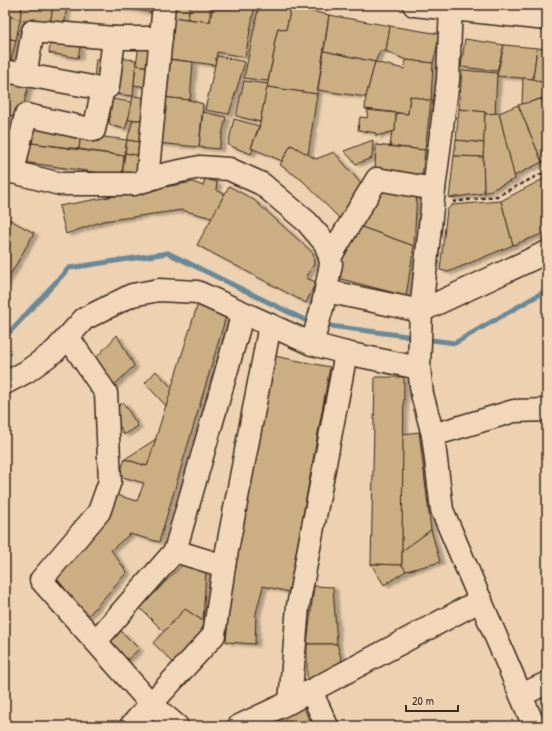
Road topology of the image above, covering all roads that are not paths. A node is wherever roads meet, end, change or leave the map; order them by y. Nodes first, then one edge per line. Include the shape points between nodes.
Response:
1 (164, 5) edge
2 (414, 5) edge
3 (450, 7) edge
4 (547, 19) edge
5 (114, 38) junction
6 (160, 38) junction
7 (15, 73) edge
8 (103, 89) junction
9 (9, 171) edge
10 (147, 180) junction
11 (433, 197) junction
12 (547, 252) edge
13 (330, 257) junction
14 (326, 291) junction
15 (420, 311) junction
16 (243, 313) junction
17 (270, 326) junction
18 (68, 337) junction
19 (312, 344) junction
20 (346, 353) junction
21 (419, 368) junction
22 (5, 383) edge
23 (547, 410) edge
24 (433, 435) junction
25 (175, 551) junction
26 (224, 566) junction
27 (481, 600) junction
28 (96, 641) junction
29 (547, 683) edge
30 (310, 691) junction
31 (521, 695) junction
32 (290, 702) junction
33 (151, 704) junction
34 (131, 726) edge
35 (177, 726) edge
36 (239, 726) edge
37 (327, 726) edge
38 (534, 726) edge

1 - 6 street
2 - 3 street
3 - 4 street
3 - 11 street via 448,80
5 - 6 street
5 - 7 street via 33,31
5 - 8 street via 108,87
6 - 10 street
7 - 8 street
8 - 9 street via 94,130 26,115
9 - 10 street via 60,184 134,184
10 - 13 street via 200,167 229,169 262,184 307,222 325,243
11 - 13 street via 377,179
11 - 15 street
12 - 15 street
13 - 14 street
14 - 15 street
14 - 19 street
15 - 21 street
16 - 17 street
16 - 18 street via 196,292 159,290 132,295 84,319
16 - 25 street
17 - 19 street
17 - 26 street
18 - 22 street via 56,351
18 - 28 street via 106,393 110,481 99,512 41,580
19 - 20 street
20 - 21 street
20 - 32 street via 298,606
21 - 24 street via 422,394
23 - 24 street via 514,411
24 - 27 street via 442,510
25 - 26 street
25 - 28 street
26 - 33 street via 214,635
27 - 30 street
27 - 31 street
28 - 33 street
29 - 31 street
30 - 32 street
30 - 37 street
31 - 38 street
32 - 36 street
33 - 34 street
33 - 35 street

